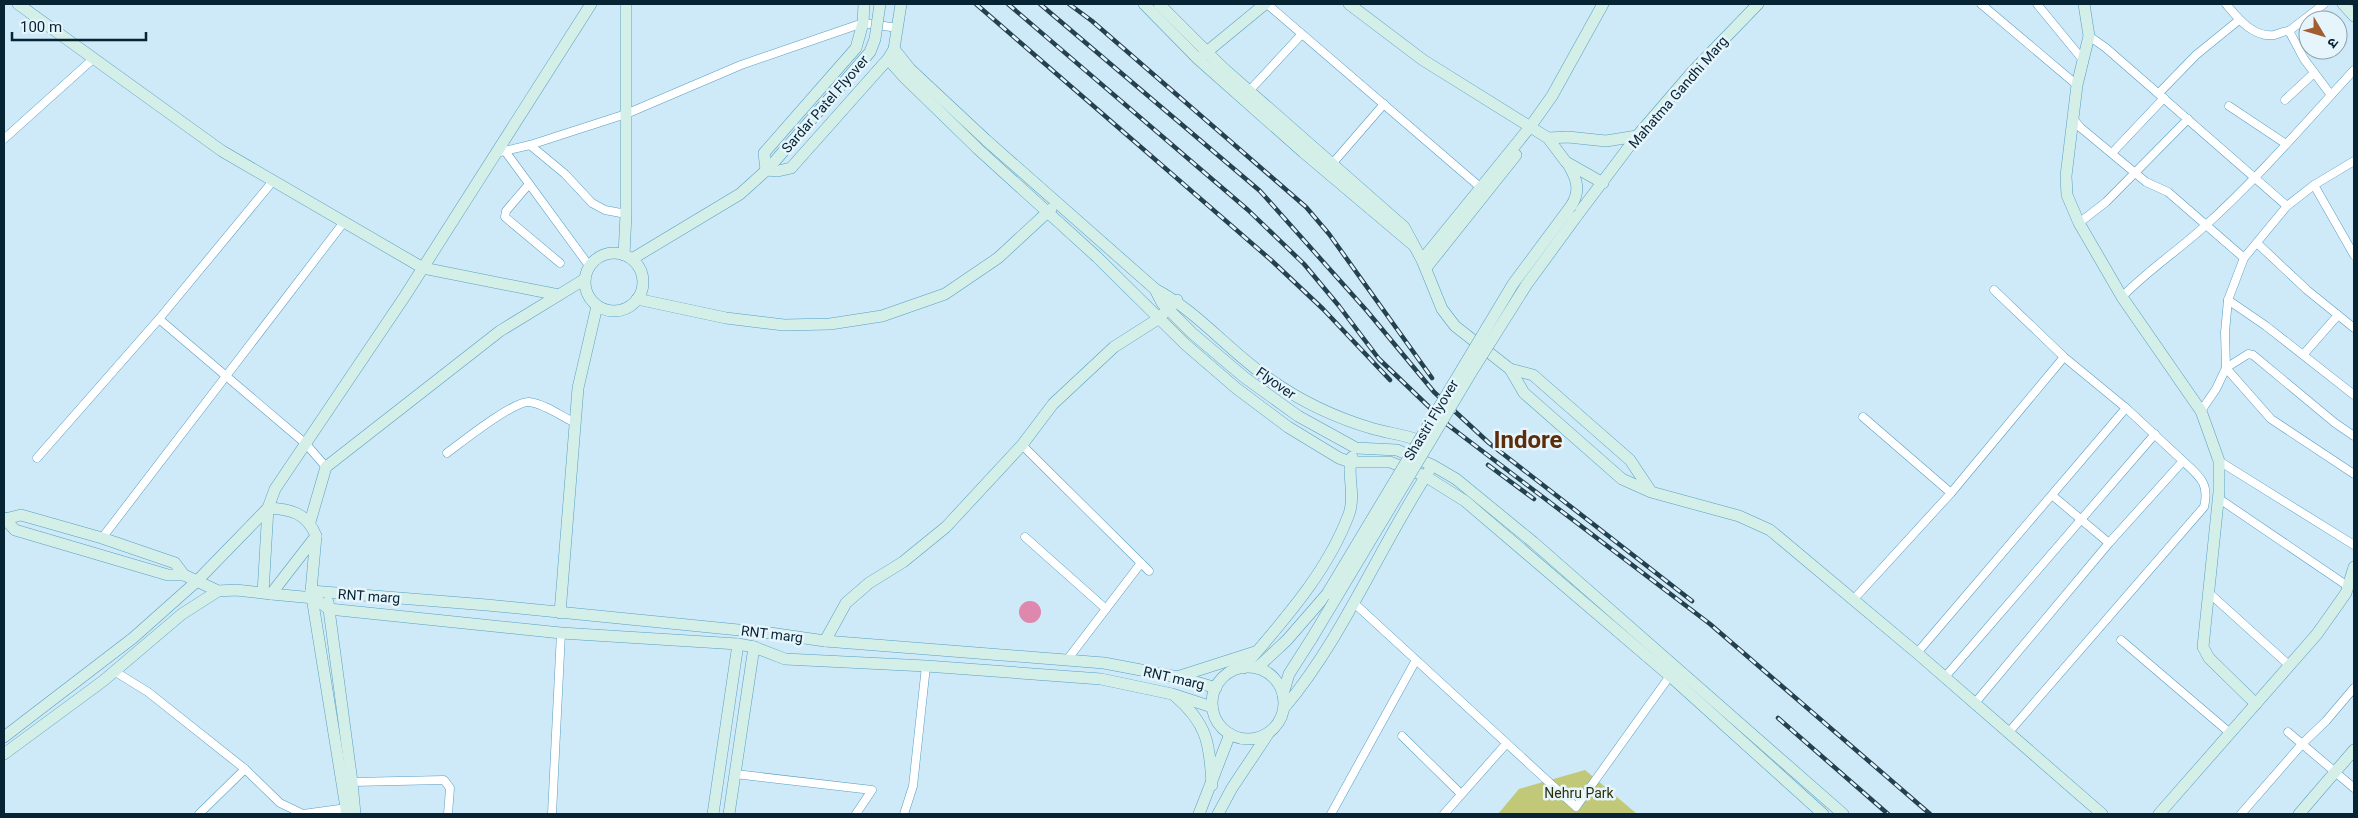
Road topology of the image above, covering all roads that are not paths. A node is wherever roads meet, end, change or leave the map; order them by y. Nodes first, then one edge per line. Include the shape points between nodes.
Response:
1 (18, 4) edge
2 (591, 4) edge
3 (626, 4) edge
4 (864, 4) edge
5 (880, 4) edge
6 (901, 4) edge
7 (1144, 4) edge
8 (1159, 4) edge
9 (1266, 4) edge
10 (1349, 4) edge
11 (1603, 4) edge
12 (1758, 4) edge
13 (1981, 4) edge
14 (2037, 4) edge
15 (2084, 4) edge
16 (2226, 4) edge
17 (2324, 4) edge
18 (2342, 4) edge
19 (2354, 16) edge
20 (2239, 20) junction
21 (863, 22) junction
22 (898, 28) junction
23 (2289, 31) junction
24 (1301, 35) junction
25 (2089, 36) junction
26 (891, 54) junction
27 (1203, 55) junction
28 (93, 59) junction
29 (2083, 60) junction
30 (2354, 70) edge
31 (2314, 73) junction
32 (2077, 85) junction
33 (1250, 90) junction
34 (2331, 95) junction
35 (2162, 96) junction
36 (2285, 100) dead end
37 (1384, 104) junction
38 (2229, 106) dead end
39 (626, 114) junction
40 (2073, 119) junction
41 (2188, 119) junction
42 (1534, 129) junction
43 (1637, 136) junction
44 (1548, 138) junction
45 (4, 139) edge
46 (2286, 144) junction
47 (530, 145) junction
48 (500, 152) junction
49 (2112, 153) junction
50 (2354, 160) edge
51 (1566, 162) junction
52 (1332, 164) junction
53 (766, 170) junction
54 (2134, 172) junction
55 (2255, 176) junction
56 (274, 181) junction
57 (1603, 183) junction
58 (529, 184) junction
59 (2314, 185) junction
60 (1480, 187) junction
61 (1056, 204) junction
62 (2287, 206) junction
63 (1046, 213) junction
64 (626, 214) junction
65 (344, 222) junction
66 (2079, 223) junction
67 (2206, 226) junction
68 (2257, 243) junction
69 (1413, 245) junction
70 (2354, 255) edge
71 (628, 257) junction
72 (2244, 258) junction
73 (560, 263) dead end
74 (1424, 264) junction
75 (590, 267) junction
76 (422, 268) junction
77 (585, 279) junction
78 (1155, 289) junction
79 (1994, 290) dead end
80 (559, 295) junction
81 (2122, 297) junction
82 (637, 299) junction
83 (2228, 300) junction
84 (1180, 303) junction
85 (597, 306) junction
86 (1168, 310) junction
87 (2338, 315) junction
88 (1158, 318) junction
89 (159, 319) junction
90 (2354, 328) edge
91 (2303, 355) junction
92 (2064, 356) junction
93 (2226, 368) junction
94 (1510, 369) junction
95 (226, 376) junction
96 (2354, 394) edge
97 (2126, 408) junction
98 (2201, 410) junction
99 (1863, 417) dead end
100 (575, 424) junction
101 (2155, 434) junction
102 (2354, 436) edge
103 (1418, 440) junction
104 (306, 444) junction
105 (1022, 445) junction
106 (1356, 448) junction
107 (447, 453) dead end
108 (37, 458) dead end
109 (2183, 460) junction
110 (2219, 461) junction
111 (1350, 462) junction
112 (1432, 465) junction
113 (326, 468) junction
114 (2354, 474) edge
115 (1425, 476) junction
116 (1652, 492) junction
117 (1951, 492) junction
118 (2053, 496) junction
119 (2218, 498) junction
120 (1485, 503) junction
121 (268, 508) junction
122 (1482, 514) junction
123 (4, 519) edge
124 (2080, 519) junction
125 (310, 522) junction
126 (316, 536) junction
127 (1025, 536) dead end
128 (102, 538) junction
129 (2109, 543) junction
130 (2354, 545) edge
131 (1141, 563) junction
132 (2354, 567) edge
133 (1149, 571) dead end
134 (184, 575) junction
135 (196, 582) junction
136 (2349, 587) junction
137 (218, 591) junction
138 (2207, 591) junction
139 (267, 593) junction
140 (327, 593) junction
141 (312, 595) junction
142 (1854, 599) junction
143 (1354, 604) junction
144 (329, 609) junction
145 (1106, 609) junction
146 (560, 613) junction
147 (561, 633) junction
148 (2121, 640) dead end
149 (825, 641) junction
150 (737, 649) junction
151 (753, 651) junction
152 (1257, 651) junction
153 (1917, 653) junction
154 (1067, 660) junction
155 (1416, 660) junction
156 (926, 666) junction
157 (2290, 666) junction
158 (1243, 668) junction
159 (1257, 668) junction
160 (114, 672) junction
161 (1674, 672) junction
162 (1176, 677) junction
163 (1946, 677) junction
164 (1216, 688) junction
165 (2354, 688) edge
166 (1172, 694) junction
167 (1283, 694) junction
168 (1975, 703) junction
169 (2256, 704) junction
170 (1212, 707) junction
171 (1284, 708) junction
172 (2009, 732) junction
173 (2288, 732) dead end
174 (2230, 733) junction
175 (1230, 734) junction
176 (1268, 734) junction
177 (1402, 736) dead end
178 (4, 737) edge
179 (1506, 744) junction
180 (2302, 744) junction
181 (2354, 750) edge
182 (4, 754) edge
183 (245, 769) junction
184 (2336, 773) junction
185 (735, 774) junction
186 (352, 782) junction
187 (1212, 785) junction
188 (2354, 788) edge
189 (1461, 794) junction
190 (350, 812) edge
191 (199, 814) edge
192 (448, 814) edge
193 (552, 814) edge
194 (713, 814) edge
195 (730, 814) edge
196 (856, 814) edge
197 (904, 814) edge
198 (1199, 814) edge
199 (1218, 814) edge
200 (1331, 814) edge
201 (1444, 814) edge
202 (1823, 814) edge
203 (1843, 814) edge
204 (2102, 814) edge
205 (2159, 814) edge
206 (2241, 814) edge
207 (2299, 814) edge

1 - 28 street
2 - 48 street
3 - 39 street
4 - 21 street
5 - 53 street, Sardar Patel Flyover, bridge via 870,52
6 - 22 street
7 - 27 street
8 - 27 street
9 - 24 street
9 - 27 street
10 - 42 street via 1423,60
11 - 42 street
12 - 43 street, Mahatma Gandhi Marg via 1693,71
13 - 32 street
14 - 29 street
15 - 25 street
16 - 20 street
17 - 23 street
18 - 19 street
20 - 23 street via 2254,30 2269,34
20 - 35 street via 2196,55
21 - 22 street
21 - 39 street via 741,65
21 - 53 street via 856,48 764,153
22 - 26 street
23 - 31 street
24 - 33 street
24 - 37 street
25 - 29 street
25 - 35 street
26 - 53 street via 791,168
26 - 61 street
26 - 63 street via 904,77
27 - 33 street
27 - 69 street via 1310,158
28 - 45 street
28 - 56 street via 222,151
29 - 32 street
30 - 34 street
31 - 34 street
31 - 36 street
32 - 40 street
33 - 52 street
34 - 46 street
35 - 41 street
35 - 49 street
37 - 52 street
37 - 60 street
38 - 46 street
39 - 47 street
39 - 64 street
40 - 49 street
40 - 66 street via 2067,195
41 - 54 street
41 - 55 street
42 - 44 street
42 - 60 street
42 - 74 street
43 - 44 street via 1606,141
43 - 57 street, Mahatma Gandhi Marg
44 - 51 street
46 - 55 street
47 - 48 street
47 - 64 street via 592,202 605,210
48 - 58 street
48 - 76 street
49 - 54 street
50 - 59 street
51 - 57 street
51 - 103 street, Shastri Flyover, bridge via 1578,190 1571,206 1513,284
52 - 69 street via 1404,227
53 - 71 street, Sardar Patel Flyover via 740,194
54 - 66 street via 2106,202
54 - 67 street via 2146,182 2168,192
55 - 62 street
55 - 67 street
56 - 65 street
56 - 89 street
57 - 167 street, Shastri Flyover, bridge via 1527,284 1484,351 1289,674
58 - 73 street via 505,216
58 - 75 street
59 - 62 street
59 - 70 street
60 - 74 street
61 - 63 street
61 - 78 street
62 - 68 street
63 - 82 street via 998,258 945,294 882,316 830,324 784,325 726,318
63 - 88 street via 1097,256
64 - 71 street
65 - 76 street
65 - 95 street
66 - 81 street
67 - 72 street
67 - 81 street via 2143,275
68 - 72 street
68 - 87 street
69 - 74 street
71 - 75 street via 605,255
71 - 82 street via 637,265 643,278
72 - 83 street
74 - 94 street via 1449,319
75 - 77 street
76 - 80 street
76 - 104 street
77 - 80 street
77 - 85 street via 588,294
78 - 84 street, Flyover
78 - 86 street
79 - 92 street
80 - 113 street via 500,331
81 - 98 street
82 - 85 street via 631,306 614,311
83 - 91 street
83 - 93 street
84 - 86 street
84 - 103 street, Flyover via 1268,378 1303,401 1339,417
85 - 100 street via 578,388
86 - 88 street
86 - 106 street via 1244,377 1298,416
87 - 90 street
87 - 91 street
88 - 105 street via 1114,347 1053,404
88 - 111 street via 1236,388 1288,427
89 - 95 street
89 - 108 street
91 - 96 street
92 - 97 street
92 - 117 street
93 - 98 street
93 - 102 street via 2248,354 2253,355
93 - 114 street via 2270,419
94 - 116 street via 1524,393 1622,479
94 - 116 street via 1533,375 1630,460
95 - 104 street
95 - 128 street
97 - 101 street
97 - 118 street
98 - 110 street
99 - 117 street
100 - 107 street via 541,406 528,402 514,405
100 - 146 street
101 - 109 street
101 - 124 street
103 - 159 street, Shastri Flyover, bridge via 1328,594
104 - 113 street
104 - 121 street via 275,489
105 - 131 street
105 - 149 street via 946,527 846,603
106 - 111 street
106 - 112 street via 1397,450
109 - 129 street
109 - 172 street via 2201,478 2208,493 2204,507
110 - 119 street
110 - 130 street
111 - 115 street via 1390,462
111 - 152 street via 1352,500 1331,551 1314,580
112 - 115 street
112 - 120 street via 1456,479
113 - 125 street
115 - 122 street
115 - 143 street
116 - 142 street via 1739,516 1770,530
117 - 142 street
118 - 124 street
118 - 153 street
119 - 136 street
119 - 138 street
120 - 122 street
120 - 161 street via 1533,542
121 - 125 street via 296,513
121 - 135 street
121 - 139 street
122 - 161 street
123 - 128 street via 21,515
123 - 134 street via 15,530 168,575
124 - 129 street
124 - 163 street
125 - 126 street
126 - 139 street
126 - 141 street
127 - 145 street
128 - 134 street via 175,563
129 - 168 street
131 - 133 street
131 - 145 street
132 - 136 street
134 - 135 street
135 - 137 street
135 - 178 street via 134,638
136 - 157 street
137 - 139 street, RNT marg
137 - 160 street via 182,614
138 - 157 street
138 - 169 street via 2203,647
139 - 141 street, RNT marg
140 - 141 street, RNT marg
140 - 144 street
140 - 146 street, RNT marg
141 - 144 street
141 - 190 street
142 - 153 street
143 - 155 street
143 - 171 street
144 - 147 street, RNT marg
144 - 186 street
145 - 154 street
146 - 149 street, RNT marg
147 - 150 street, RNT marg
147 - 193 street
148 - 174 street
149 - 154 street, RNT marg
150 - 151 street, RNT marg
150 - 194 street
151 - 156 street, RNT marg via 785,659
151 - 185 street
152 - 158 street
152 - 162 street
153 - 163 street
154 - 162 street, RNT marg via 1104,663
155 - 179 street
155 - 200 street
156 - 166 street, RNT marg via 1101,680
156 - 197 street via 913,786
157 - 169 street
158 - 159 street
158 - 164 street via 1230,672
159 - 167 street via 1273,678
160 - 182 street
160 - 183 street via 148,692
161 - 179 street via 1576,808
161 - 202 street
161 - 203 street
162 - 164 street, RNT marg
163 - 168 street
164 - 170 street
165 - 180 street
166 - 170 street, RNT marg
166 - 187 street via 1192,713 1204,731 1211,756
167 - 171 street
168 - 172 street
169 - 174 street
170 - 175 street via 1215,720
171 - 176 street via 1279,722
172 - 204 street
173 - 180 street
174 - 205 street
175 - 176 street via 1253,739
175 - 187 street
176 - 199 street
177 - 189 street
179 - 189 street
180 - 184 street
180 - 206 street
181 - 184 street
183 - 190 street via 280,803 303,814
183 - 191 street
184 - 188 street
184 - 207 street
185 - 195 street
185 - 196 street via 872,790
186 - 190 street
186 - 192 street via 444,780 450,788
187 - 198 street
189 - 201 street

